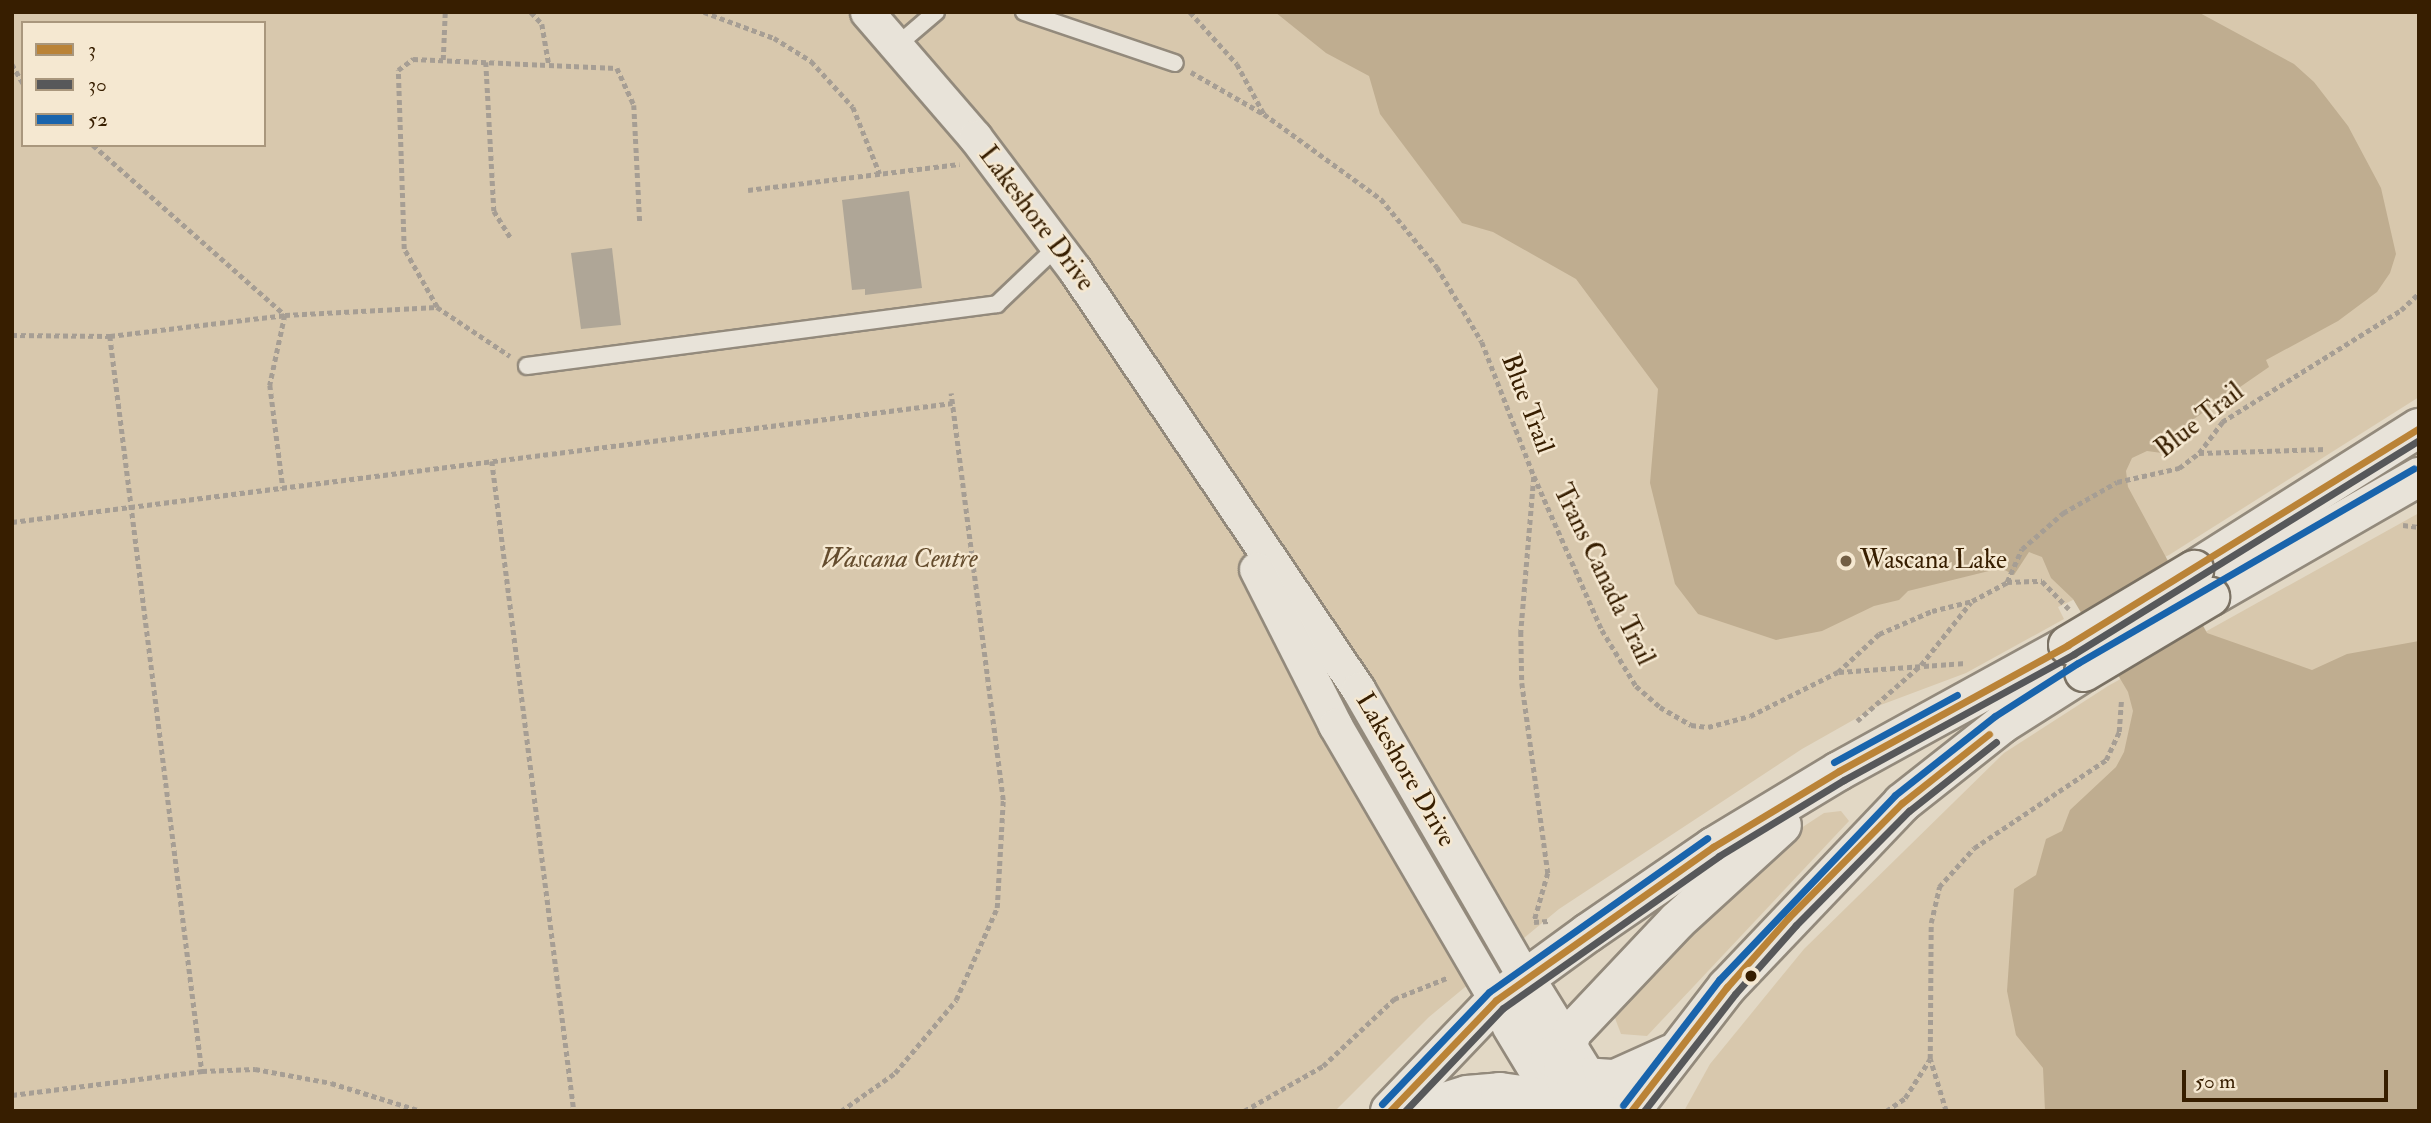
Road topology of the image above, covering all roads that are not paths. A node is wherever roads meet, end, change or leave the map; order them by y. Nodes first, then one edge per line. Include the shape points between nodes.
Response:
1 (867, 12) edge
2 (936, 12) edge
3 (1024, 12) edge
4 (895, 47) junction
5 (1175, 64) road end
6 (1058, 246) junction
7 (527, 366) road end
8 (2419, 428) edge
9 (2419, 477) edge
10 (2202, 583) junction
11 (2074, 642) junction
12 (1839, 771) junction
13 (1510, 989) junction
14 (1673, 1053) junction
15 (1571, 1091) edge
16 (1390, 1111) edge
17 (1416, 1111) edge
18 (1632, 1111) edge

1 - 4 street, Lakeshore Drive
2 - 4 lane
3 - 5 lane
4 - 6 street, Lakeshore Drive via 993,160
6 - 7 lane via 998,304
6 - 13 street, Lakeshore Drive via 1190,439 1335,725
8 - 10 main road via 2353,466
9 - 10 main road
10 - 11 main road, bridge
11 - 12 main road
11 - 14 main road via 2002,724 1902,803 1788,918
12 - 13 main road via 1713,847
12 - 15 main road via 1676,921 1573,1032
13 - 15 main road
13 - 16 main road
14 - 15 main road via 1615,1079
14 - 18 main road
15 - 17 main road via 1467,1095

